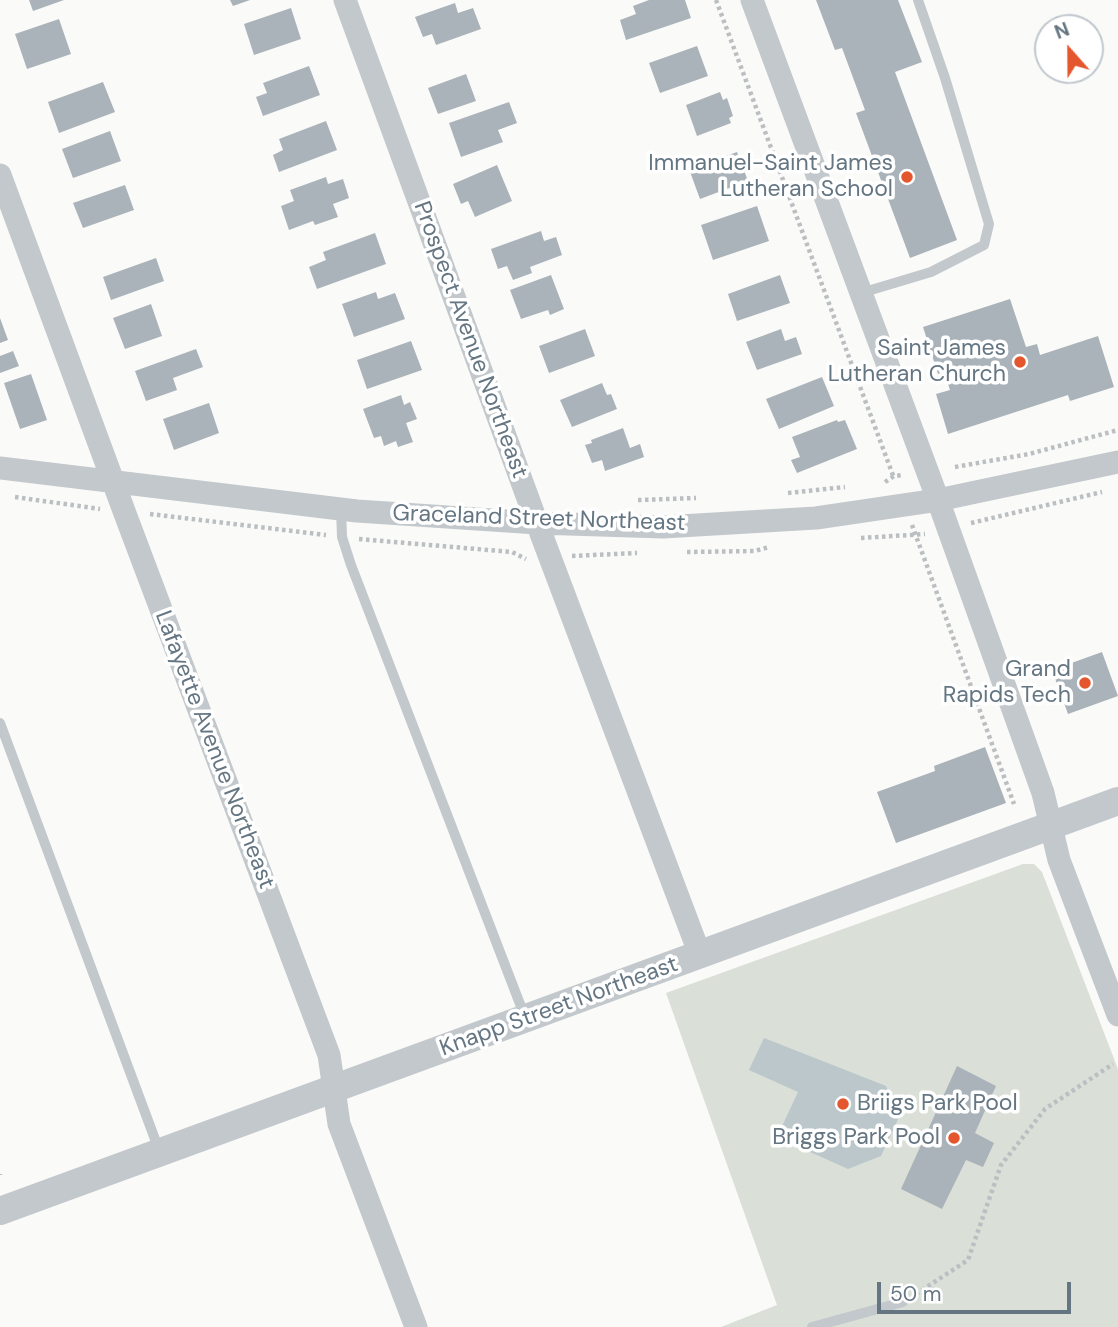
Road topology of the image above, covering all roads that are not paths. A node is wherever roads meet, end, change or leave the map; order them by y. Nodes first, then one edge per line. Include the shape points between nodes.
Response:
1 (345, 0) edge
2 (752, 0) edge
3 (918, 0) edge
4 (0, 175) edge
5 (860, 293) junction
6 (1118, 462) edge
7 (0, 468) edge
8 (112, 481) junction
9 (938, 500) junction
10 (341, 509) junction
11 (537, 523) junction
12 (0, 723) edge
13 (1118, 801) edge
14 (1051, 826) junction
15 (700, 955) junction
16 (1118, 1015) edge
17 (526, 1020) junction
18 (334, 1090) junction
19 (160, 1153) junction
20 (0, 1211) edge
21 (903, 1302) road end
22 (416, 1327) edge
23 (812, 1327) edge

1 - 11 street, Prospect Avenue Northeast
2 - 5 street
3 - 5 lane via 989,224 984,245 931,272
4 - 8 street, Lafayette Avenue Northeast
5 - 9 street
6 - 9 street, Graceland Street Northeast
7 - 8 street, Graceland Street Northeast
8 - 10 street, Graceland Street Northeast
8 - 18 street, Lafayette Avenue Northeast via 329,1055
9 - 11 street, Graceland Street Northeast via 816,518 663,527
9 - 14 street
10 - 11 street, Graceland Street Northeast
10 - 17 lane via 342,537 351,565
11 - 15 street, Prospect Avenue Northeast
12 - 19 lane
13 - 14 street, Knapp Street Northeast
14 - 15 street, Knapp Street Northeast
14 - 16 street via 1059,860
15 - 17 street, Knapp Street Northeast
17 - 18 street, Knapp Street Northeast
18 - 19 street, Knapp Street Northeast
18 - 22 street, Lafayette Avenue Northeast via 339,1124
19 - 20 street, Knapp Street Northeast
21 - 23 lane

